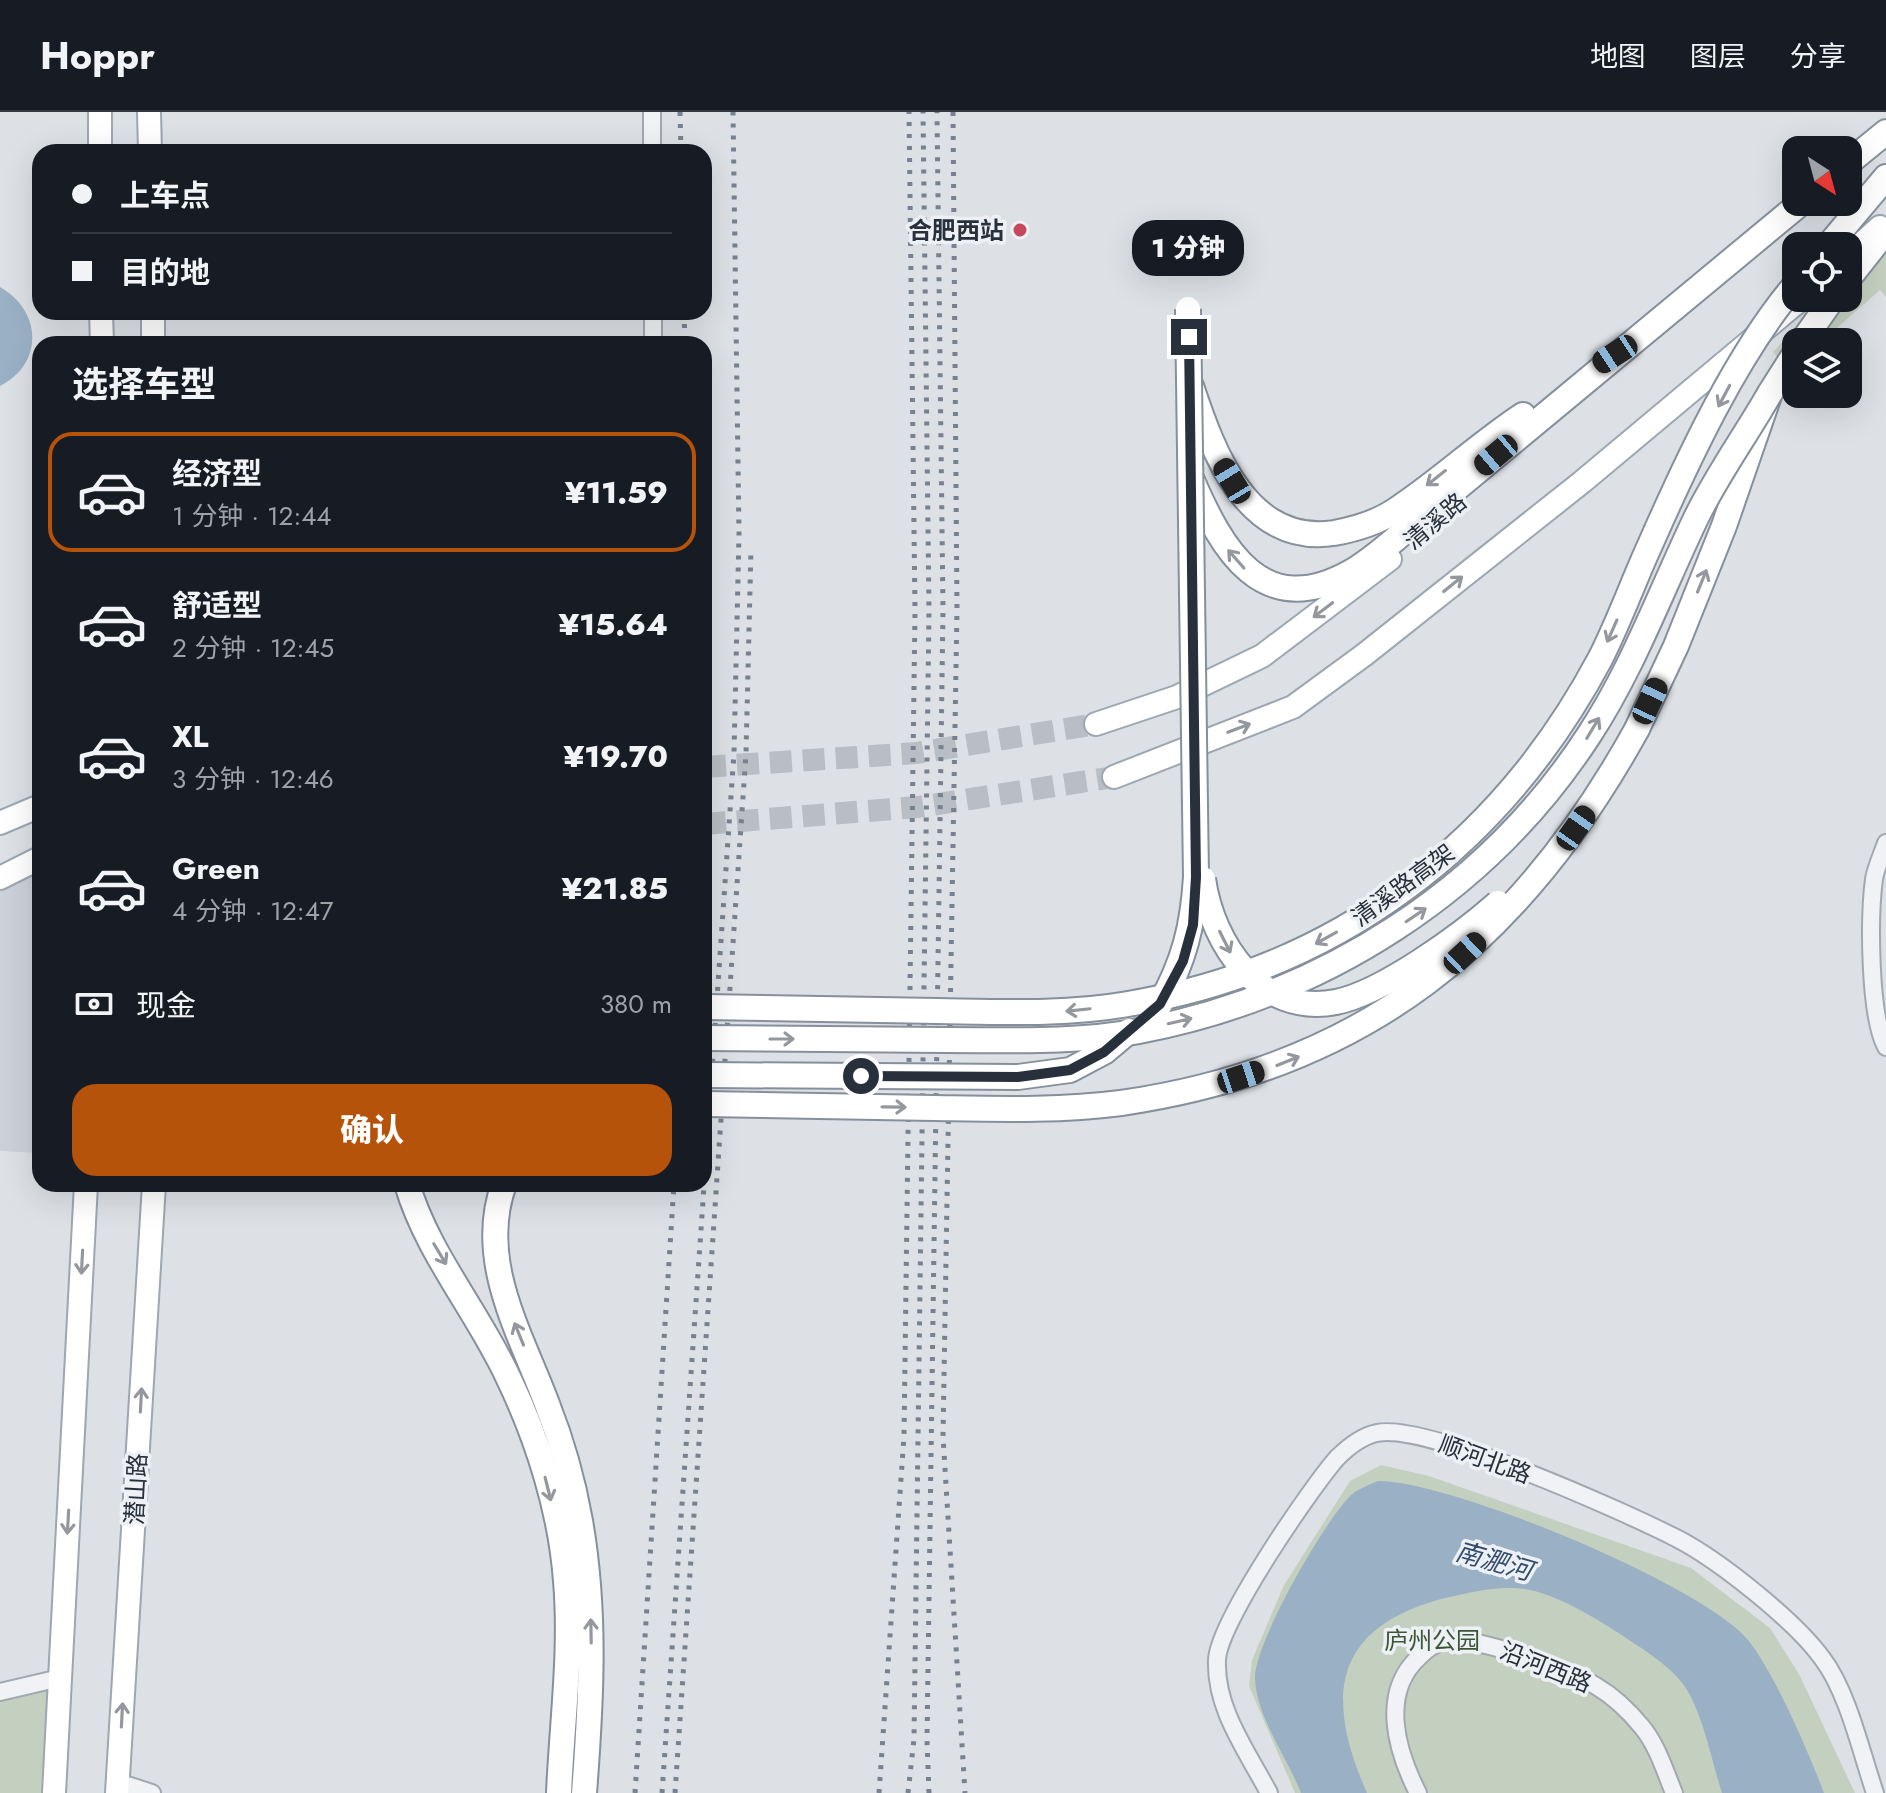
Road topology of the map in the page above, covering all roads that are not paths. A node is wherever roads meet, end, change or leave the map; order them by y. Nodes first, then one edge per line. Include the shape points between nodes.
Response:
1 (100, 112) edge
2 (149, 112) edge
3 (652, 112) edge
4 (1886, 132) edge
5 (1886, 140) edge
6 (100, 144) edge
7 (150, 144) edge
8 (652, 144) edge
9 (1862, 152) edge
10 (1862, 161) edge
11 (1886, 177) edge
12 (1785, 216) edge
13 (1796, 216) edge
14 (1886, 223) edge
15 (1886, 231) edge
16 (1840, 232) edge
17 (1862, 244) edge
18 (1862, 261) edge
19 (1782, 305) edge
20 (1785, 312) edge
21 (1615, 354) junction
22 (1782, 374) edge
23 (1189, 381) junction
24 (1770, 393) junction
25 (1191, 478) junction
26 (1096, 724) tunnel mouth
27 (1114, 777) tunnel mouth
28 (32, 809) edge
29 (0, 823) edge
30 (1886, 843) edge
31 (1562, 847) junction
32 (32, 862) edge
33 (0, 878) edge
34 (712, 1007) edge
35 (712, 1038) edge
36 (1886, 1047) edge
37 (712, 1075) edge
38 (712, 1104) edge
39 (86, 1192) edge
40 (154, 1192) edge
41 (410, 1192) edge
42 (502, 1192) edge
43 (60, 1678) junction
44 (592, 1691) junction
45 (0, 1692) edge
46 (564, 1695) junction
47 (118, 1787) edge
48 (54, 1793) edge
49 (152, 1793) edge
50 (547, 1793) edge
51 (559, 1793) edge
52 (584, 1793) edge
53 (596, 1793) edge
54 (1269, 1793) edge
55 (1418, 1793) edge
56 (1674, 1793) edge
57 (1875, 1793) edge

1 - 6 main road
2 - 7 main road
3 - 8 street
4 - 9 highway
5 - 10 main road
11 - 16 highway
12 - 21 highway
13 -> 26 main road, 清溪路 via 1394,555 1262,656 1177,697
14 - 17 main road
15 - 18 highway
19 -> 34 highway, 清溪路高架, bridge via 1736,373 1670,499 1602,655 1566,718 1523,779 1481,825 1359,920 1260,968 1127,1005 1043,1013
27 -> 20 main road via 1293,707 1582,482
21 -> 23 highway via 1483,441 1396,510 1373,523 1325,534 1279,526 1245,498 1220,461
21 -> 25 highway via 1410,527 1328,584 1306,588 1257,579 1236,561 1212,526
22 - 24 highway, 清溪路高架
23 - 25 highway, bridge via 1188,309
23 -> 31 highway, bridge via 1195,825 1204,889 1236,962 1276,995 1304,1003 1335,1002 1366,992 1481,917
31 -> 24 highway, bridge via 1604,789 1669,660 1724,526
35 -> 24 highway, 清溪路高架, bridge via 1044,1040 1137,1031 1270,995 1374,943 1428,907 1543,799 1628,667 1698,515
25 - 37 highway, bridge via 1194,909 1183,961 1160,1004 1104,1052 1070,1070 1018,1077
28 - 29 main road
30 - 36 street via 1875,877 1872,946 1878,1033
38 -> 31 highway, bridge via 1015,1109 1118,1103 1241,1077 1336,1040 1386,1013 1446,970 1502,918
32 - 33 main road
39 -> 43 main road
47 -> 40 main road, 潜山路
41 -> 46 highway via 426,1232 510,1381 545,1477 566,1578
44 -> 42 highway via 587,1569 571,1481 496,1257 494,1228
43 - 45 street
43 - 48 main road
44 - 52 highway
44 - 53 highway
46 - 50 highway
46 - 51 highway
47 - 49 street
54 - 57 street, 顺河北路 via 1222,1705 1217,1655 1230,1621 1301,1505 1338,1457 1379,1432 1437,1440 1486,1456 1680,1540 1749,1589 1806,1638 1834,1676
55 - 56 street, 沿河西路 via 1397,1729 1393,1706 1398,1685 1426,1651 1441,1641 1458,1640 1491,1646 1603,1691 1644,1728

